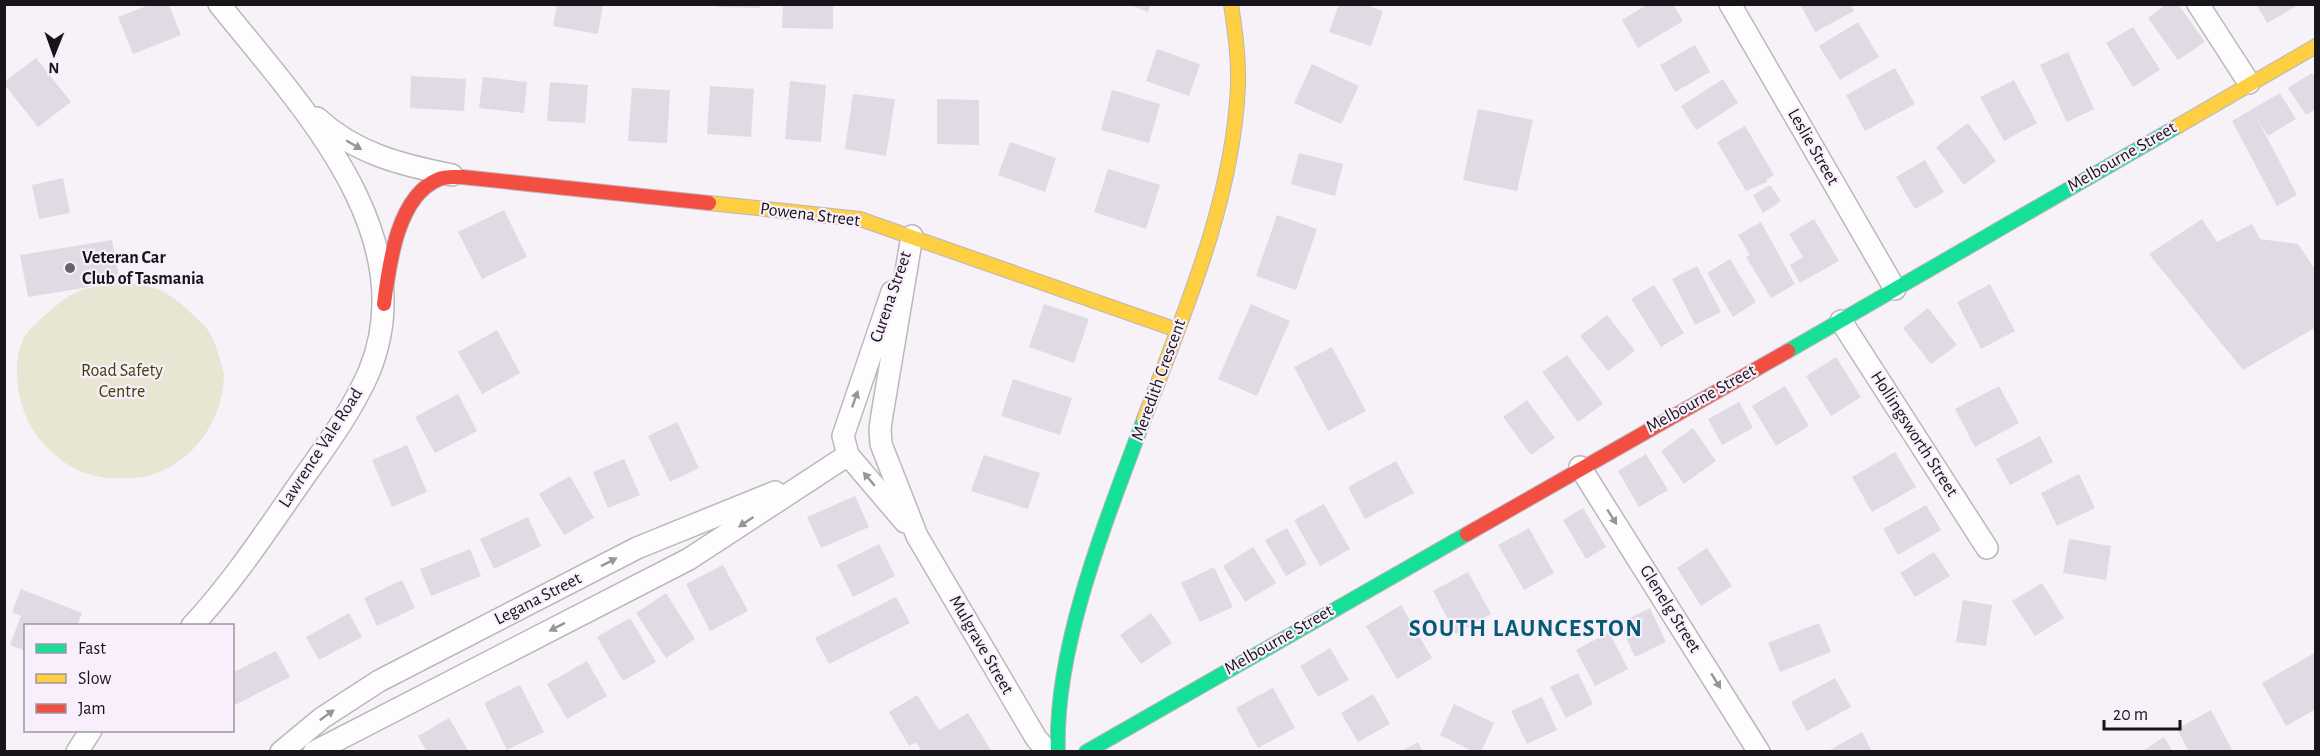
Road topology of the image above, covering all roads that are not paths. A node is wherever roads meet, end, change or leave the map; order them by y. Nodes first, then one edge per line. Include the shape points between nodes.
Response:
1 (219, 4) edge
2 (1231, 4) edge
3 (1730, 4) edge
4 (2198, 4) edge
5 (2316, 46) edge
6 (2249, 83) junction
7 (292, 96) junction
8 (462, 177) junction
9 (912, 236) junction
10 (1895, 289) junction
11 (384, 304) junction
12 (1840, 321) junction
13 (1177, 330) junction
14 (881, 444) joint
15 (849, 455) junction
16 (1580, 467) junction
17 (812, 478) junction
18 (917, 536) junction
19 (1987, 548) dead end
20 (194, 624) edge
21 (90, 732) edge
22 (77, 752) edge
23 (281, 752) edge
24 (314, 752) edge
25 (1048, 752) edge
26 (1058, 752) edge
27 (1086, 752) edge
28 (1760, 752) edge

1 - 7 street, Lawrence Vale Road
2 - 13 street, Meredith Crescent via 1239,61 1230,153 1201,263
3 - 10 street, Leslie Street
4 - 6 street
5 - 6 street, Melbourne Street
6 - 10 street, Melbourne Street
7 -> 8 street, Powena Street via 322,123 362,149 401,165
7 - 11 street, Lawrence Vale Road via 341,164 366,217 380,263
8 - 9 street, Powena Street via 860,219
8 - 11 street, Powena Street via 437,180 415,198 395,242
9 - 13 street, Powena Street
9 - 14 street, Curena Street via 882,415
15 -> 9 street, Curena Street via 844,443 845,428
10 - 12 street, Melbourne Street
11 - 20 street, Lawrence Vale Road via 369,372 333,436
12 - 16 street, Melbourne Street
12 - 19 street, Hollingsworth Street
13 - 26 street, Meredith Crescent via 1079,610 1060,702
14 - 18 street, Mulgrave Street
15 - 17 street, Legana Street
18 -> 15 street, Mulgrave Street
16 - 27 street, Melbourne Street
16 -> 28 street, Glenelg Street
23 -> 17 street, Legana Street via 362,690 513,611 637,548
17 -> 24 street, Legana Street via 680,564
18 - 25 street, Mulgrave Street via 1036,738
21 - 22 street

